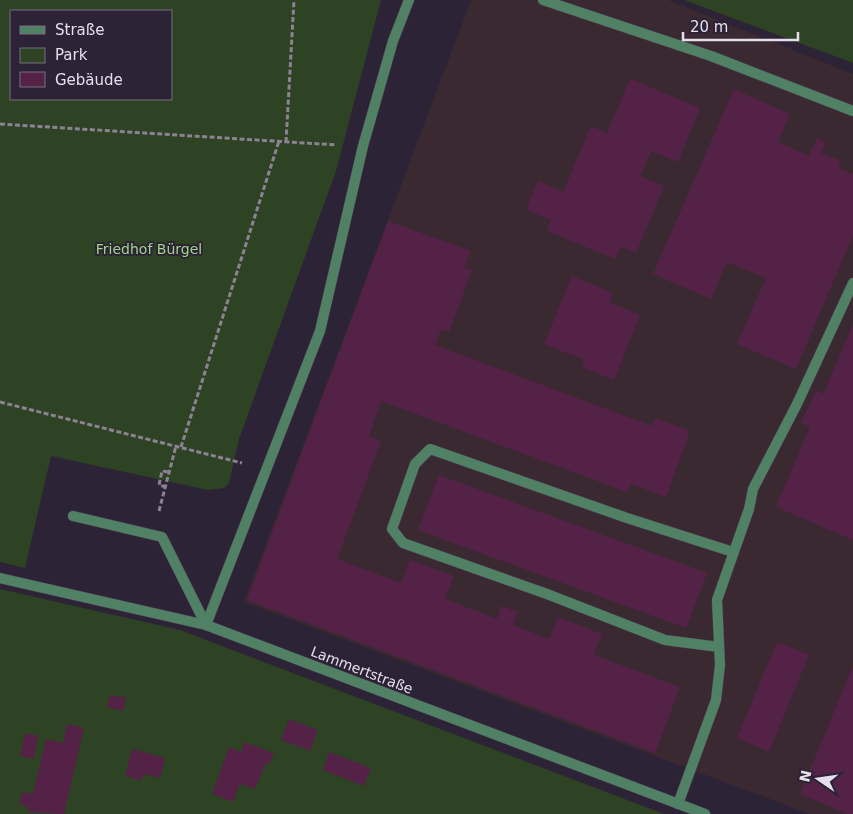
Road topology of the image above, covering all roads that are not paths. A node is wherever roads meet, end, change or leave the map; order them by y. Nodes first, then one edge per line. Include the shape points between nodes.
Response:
1 (409, 0) edge
2 (543, 0) edge
3 (853, 111) edge
4 (853, 284) edge
5 (72, 516) dead end
6 (734, 552) junction
7 (0, 578) edge
8 (206, 625) junction
9 (719, 647) junction
10 (678, 804) junction
11 (705, 814) edge

1 - 8 street via 393,41 363,146 320,331
2 - 3 street via 711,56
4 - 6 street via 753,489
5 - 8 street via 162,538
6 - 9 street via 717,600
6 - 9 street via 430,449 415,464 392,529 403,543 665,640
7 - 8 street, Lammertstraße
8 - 10 street, Lammertstraße
9 - 10 street via 716,700
10 - 11 street, Lammertstraße

